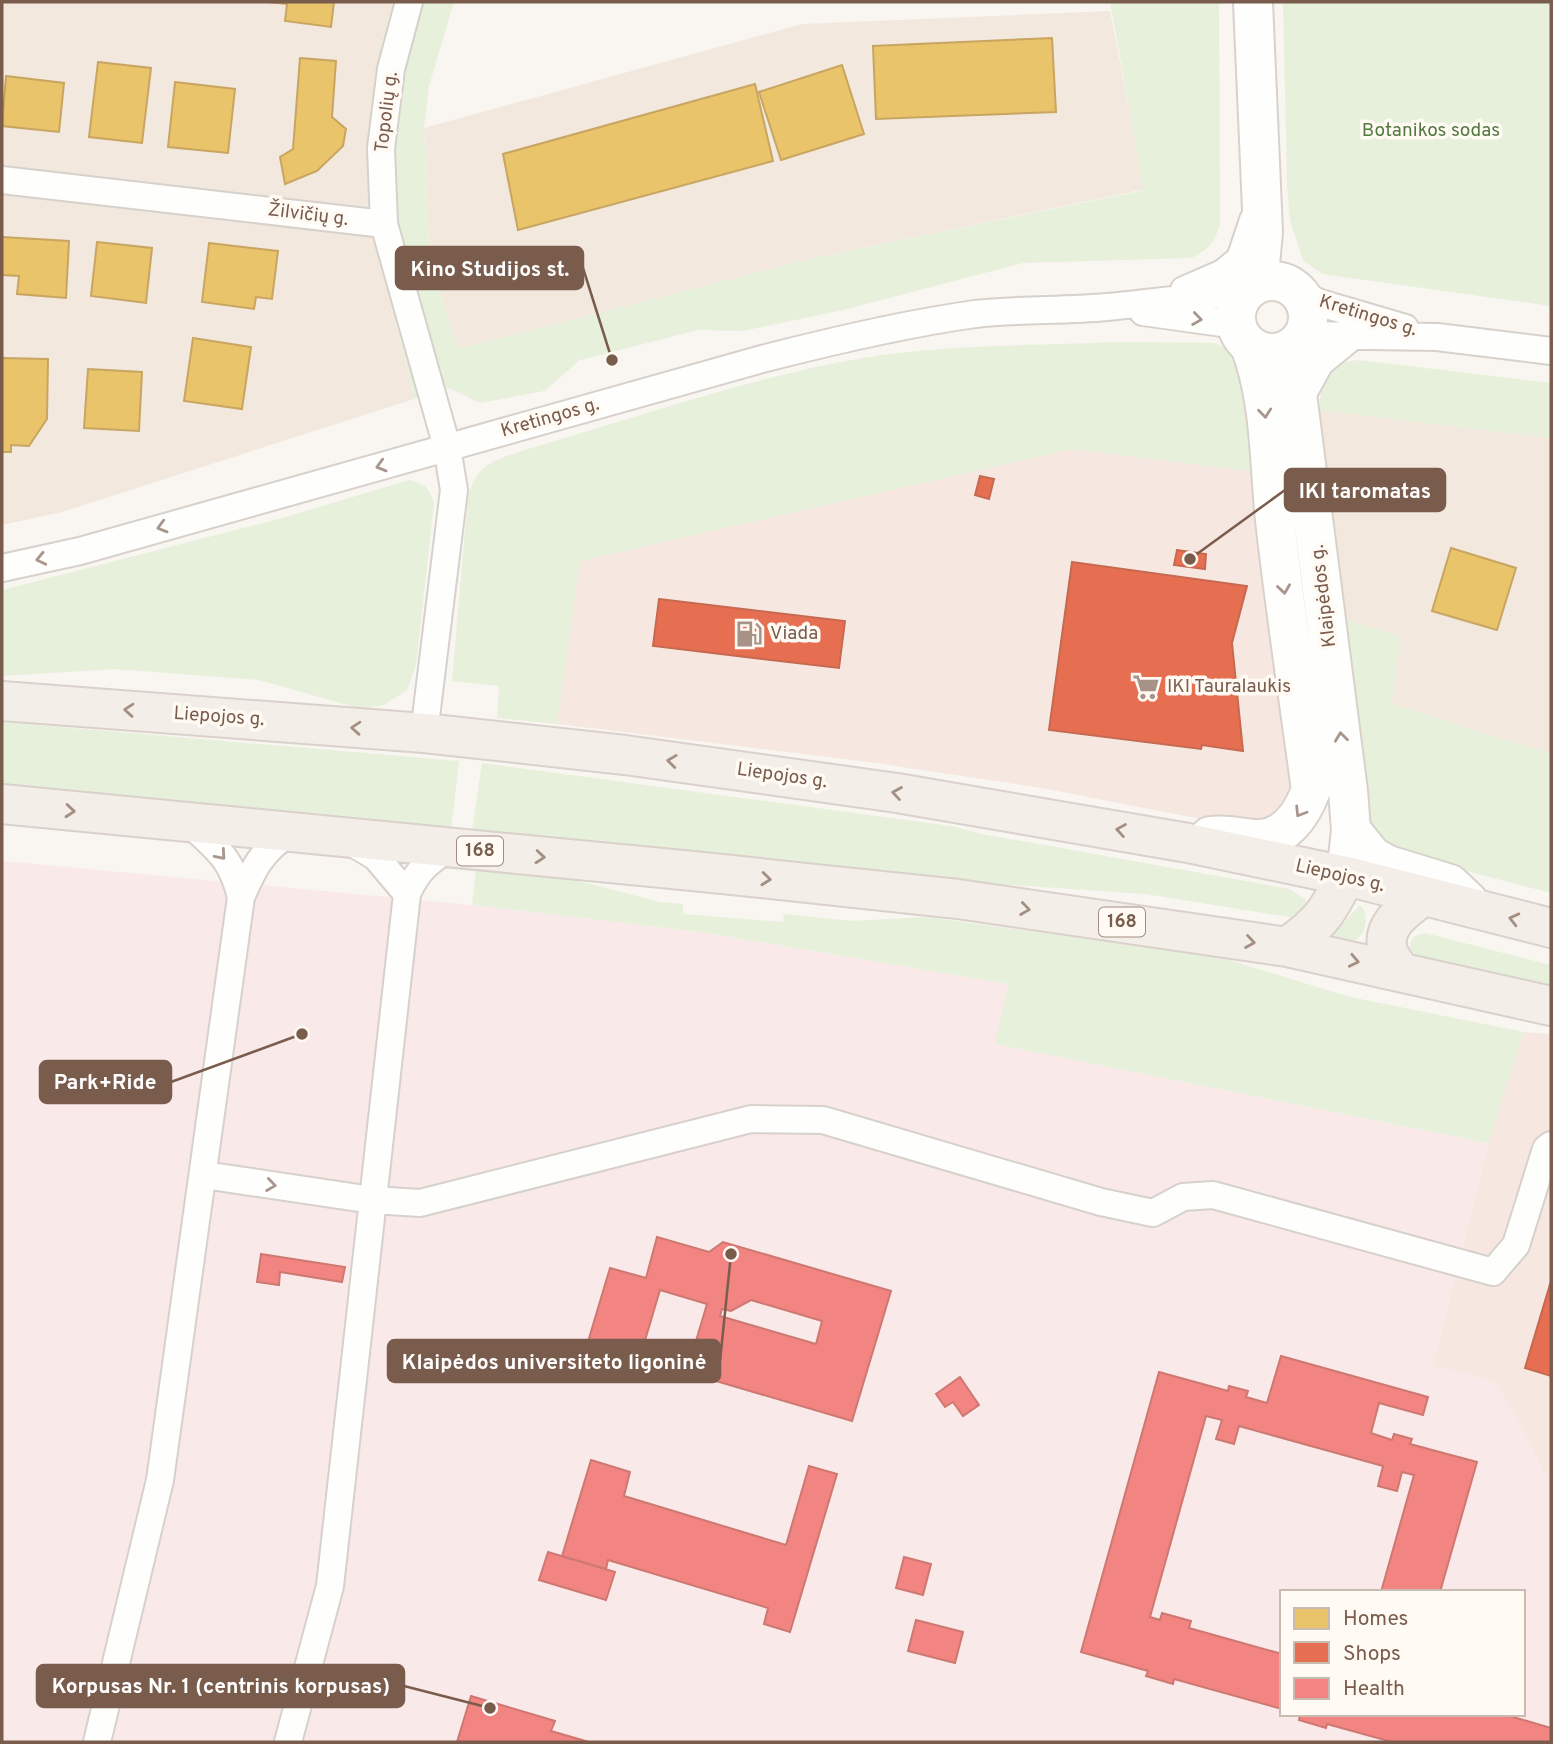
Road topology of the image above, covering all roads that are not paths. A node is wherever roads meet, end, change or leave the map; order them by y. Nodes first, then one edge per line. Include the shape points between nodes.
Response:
1 (409, 2) edge
2 (1253, 2) edge
3 (2, 180) edge
4 (1262, 193) junction
5 (384, 223) junction
6 (1160, 300) junction
7 (1263, 306) junction
8 (1106, 307) junction
9 (1353, 336) junction
10 (1437, 337) junction
11 (1298, 341) junction
12 (1551, 351) edge
13 (1299, 401) junction
14 (447, 447) junction
15 (2, 568) edge
16 (2, 701) edge
17 (424, 733) junction
18 (2, 804) edge
19 (188, 822) junction
20 (1351, 830) junction
21 (290, 832) junction
22 (343, 838) junction
23 (1188, 843) junction
24 (449, 848) junction
25 (1346, 876) junction
26 (407, 894) junction
27 (1423, 896) junction
28 (241, 897) junction
29 (1477, 910) junction
30 (1551, 928) edge
31 (1287, 947) junction
32 (1400, 971) junction
33 (1546, 1008) edge
34 (1551, 1145) edge
35 (204, 1175) junction
36 (372, 1200) junction
37 (97, 1742) edge
38 (288, 1742) edge

1 - 5 street, Topolių g. via 391,69 381,148
2 - 4 main road
3 - 5 street, Žilvičių g.
4 - 6 street via 1240,258 1223,274
4 - 7 main road
5 - 14 street
6 - 7 street, Kretingos g. via 1203,295
6 - 8 street, Kretingos g.
8 -> 7 street, Kretingos g. via 1222,323
7 - 10 street, Kretingos g. via 1320,303
7 - 11 main road, Klaipėdos g. via 1307,309
7 - 11 main road via 1264,352 1279,352
7 -> 23 main road via 1257,364 1311,790 1294,822 1278,834 1259,839 1213,836
8 - 14 street, Kretingos g. via 975,314 904,326 762,359
9 - 10 street, Kretingos g.
9 - 11 street, Kretingos g.
9 - 13 street via 1320,363
10 - 12 street, Kretingos g.
11 - 13 main road, Klaipėdos g. via 1293,363
20 -> 13 main road, Klaipėdos g.
14 -> 15 street, Kretingos g. via 80,551
14 - 17 street via 454,490
17 -> 16 main road, Liepojos g.
23 -> 17 main road, Liepojos g. via 846,785
18 -> 19 main road, 168
19 - 21 main road, 168
19 -> 28 street via 226,857
20 - 25 main road, Klaipėdos g.
20 - 29 main road via 1372,856 1450,884
21 - 22 main road, 168
21 - 28 street via 259,859
22 - 24 main road, 168
22 - 26 street via 376,857
23 - 25 main road, Liepojos g.
24 - 26 street via 424,865
24 -> 31 main road, 168 via 958,899
25 - 27 main road, Liepojos g.
25 - 31 main road via 1326,914
26 - 36 street
27 - 29 main road, Liepojos g.
27 - 32 main road via 1396,917 1388,931 1388,950
28 - 35 street
30 -> 29 main road, Liepojos g.
31 -> 32 main road, 168
32 - 33 main road, 168
34 - 36 street via 1516,1245 1493,1272 1213,1195 1183,1197 1153,1213 1101,1202 823,1121 751,1119 420,1203
35 -> 36 street
35 - 37 street via 160,1480
36 - 38 street via 330,1586

